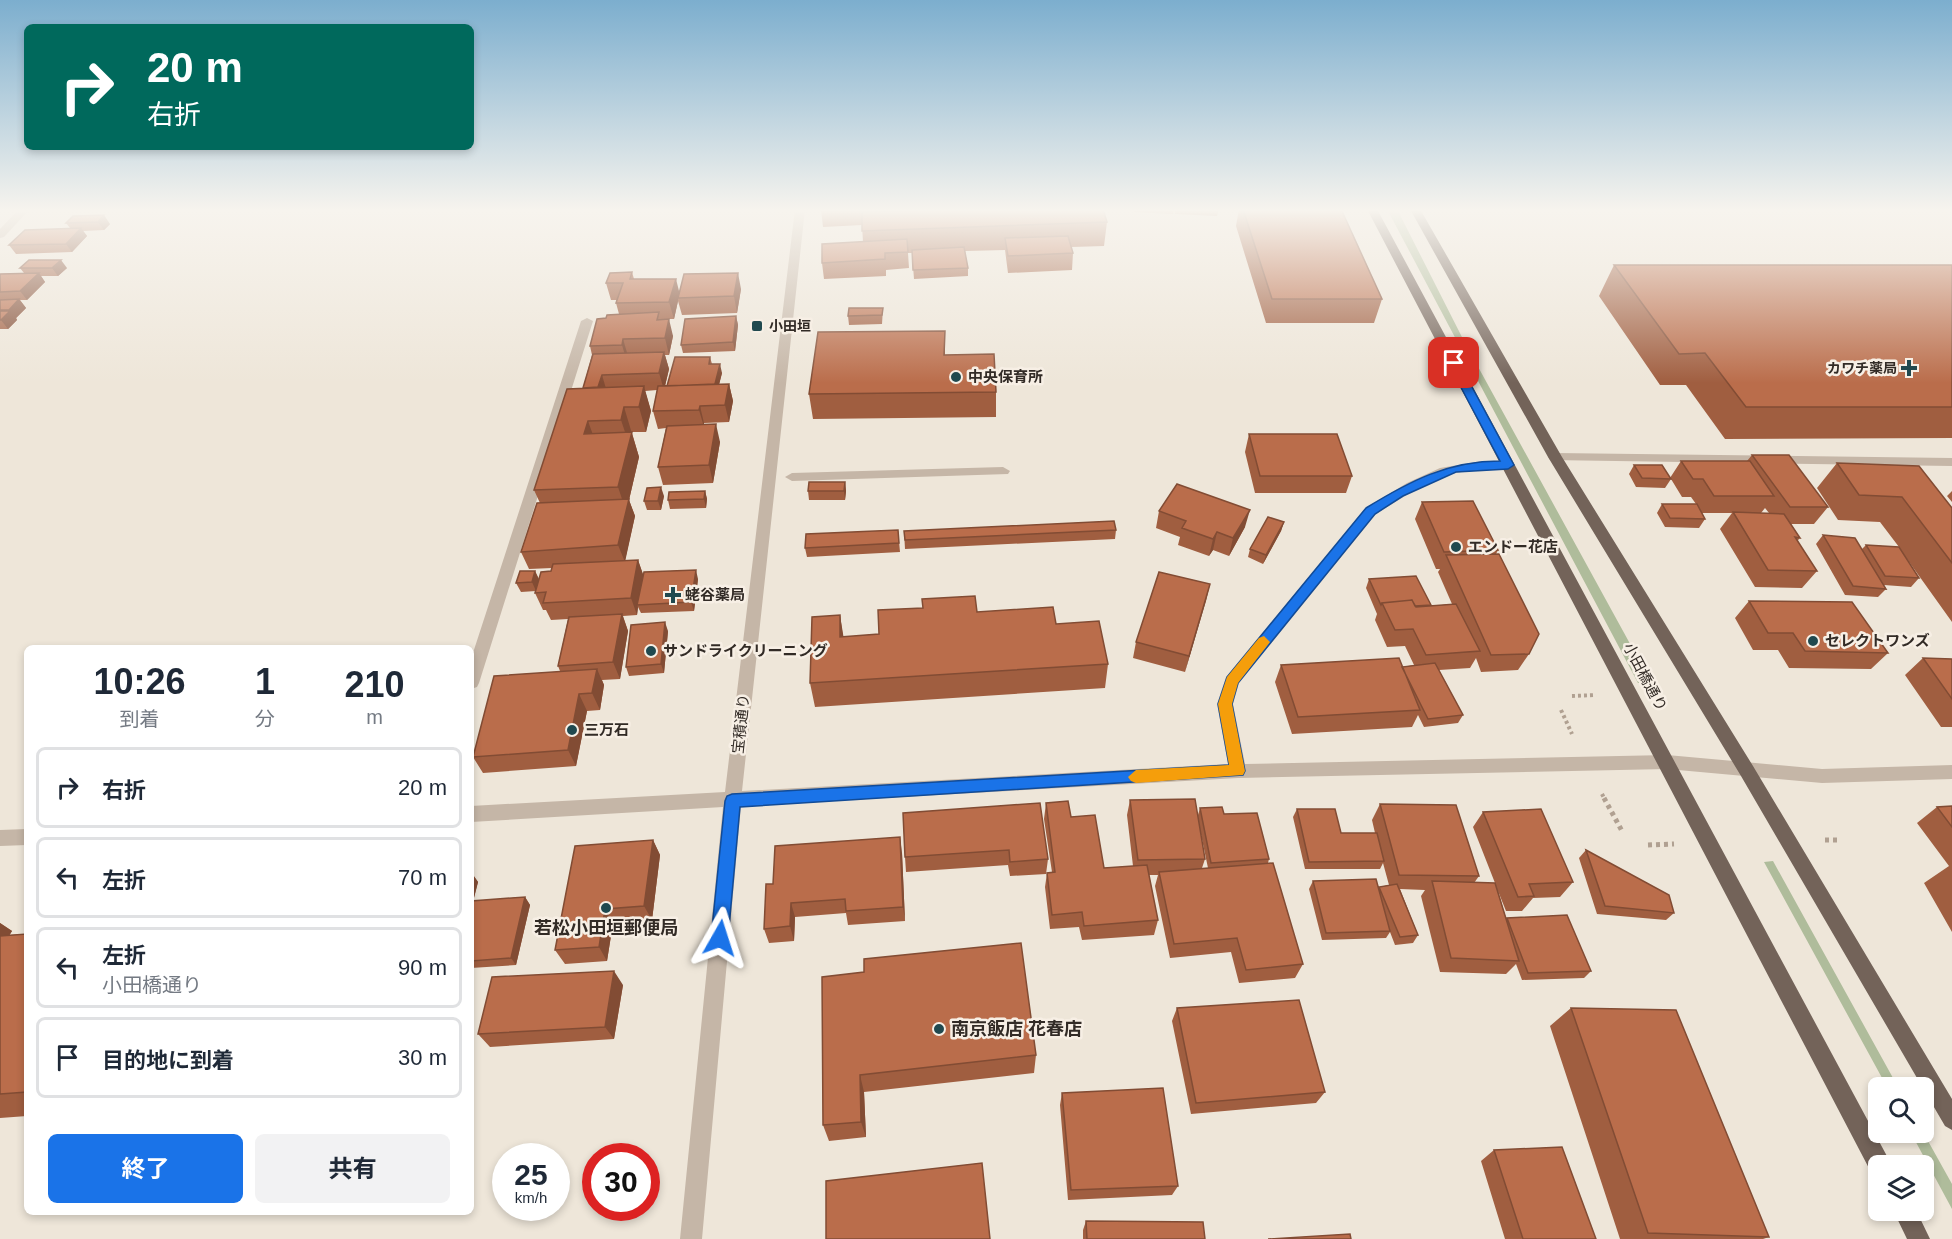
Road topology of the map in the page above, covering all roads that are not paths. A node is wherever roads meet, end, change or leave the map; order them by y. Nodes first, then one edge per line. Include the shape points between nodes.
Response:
1 (793, 267) edge
2 (1403, 267) edge
3 (1448, 267) edge
4 (586, 321) dead end
5 (1556, 457) junction
6 (1952, 462) edge
7 (1508, 465) junction
8 (1003, 471) dead end
9 (792, 477) dead end
10 (474, 674) edge
11 (1667, 762) junction
12 (1238, 771) junction
13 (1747, 771) junction
14 (1952, 772) edge
15 (732, 801) junction
16 (474, 814) edge
17 (24, 837) edge
18 (0, 838) edge
19 (1952, 1119) edge
20 (1874, 1155) edge
21 (1910, 1221) edge
22 (691, 1239) edge
23 (1919, 1239) edge

1 - 15 street, 宝積通り
2 - 7 main road, 小田橋通り
3 - 5 main road
4 - 10 street
5 - 6 street
5 - 13 main road
7 - 11 main road, 小田橋通り
7 - 12 street via 1454,468 1399,493 1371,511 1232,681 1225,704
8 - 9 street
11 - 12 street
11 - 13 street
11 - 20 main road, 小田橋通り
12 - 15 street
13 - 14 street via 1822,776
13 - 19 main road
15 - 16 street
15 - 22 street, 宝積通り
17 - 18 street
21 - 23 main road

